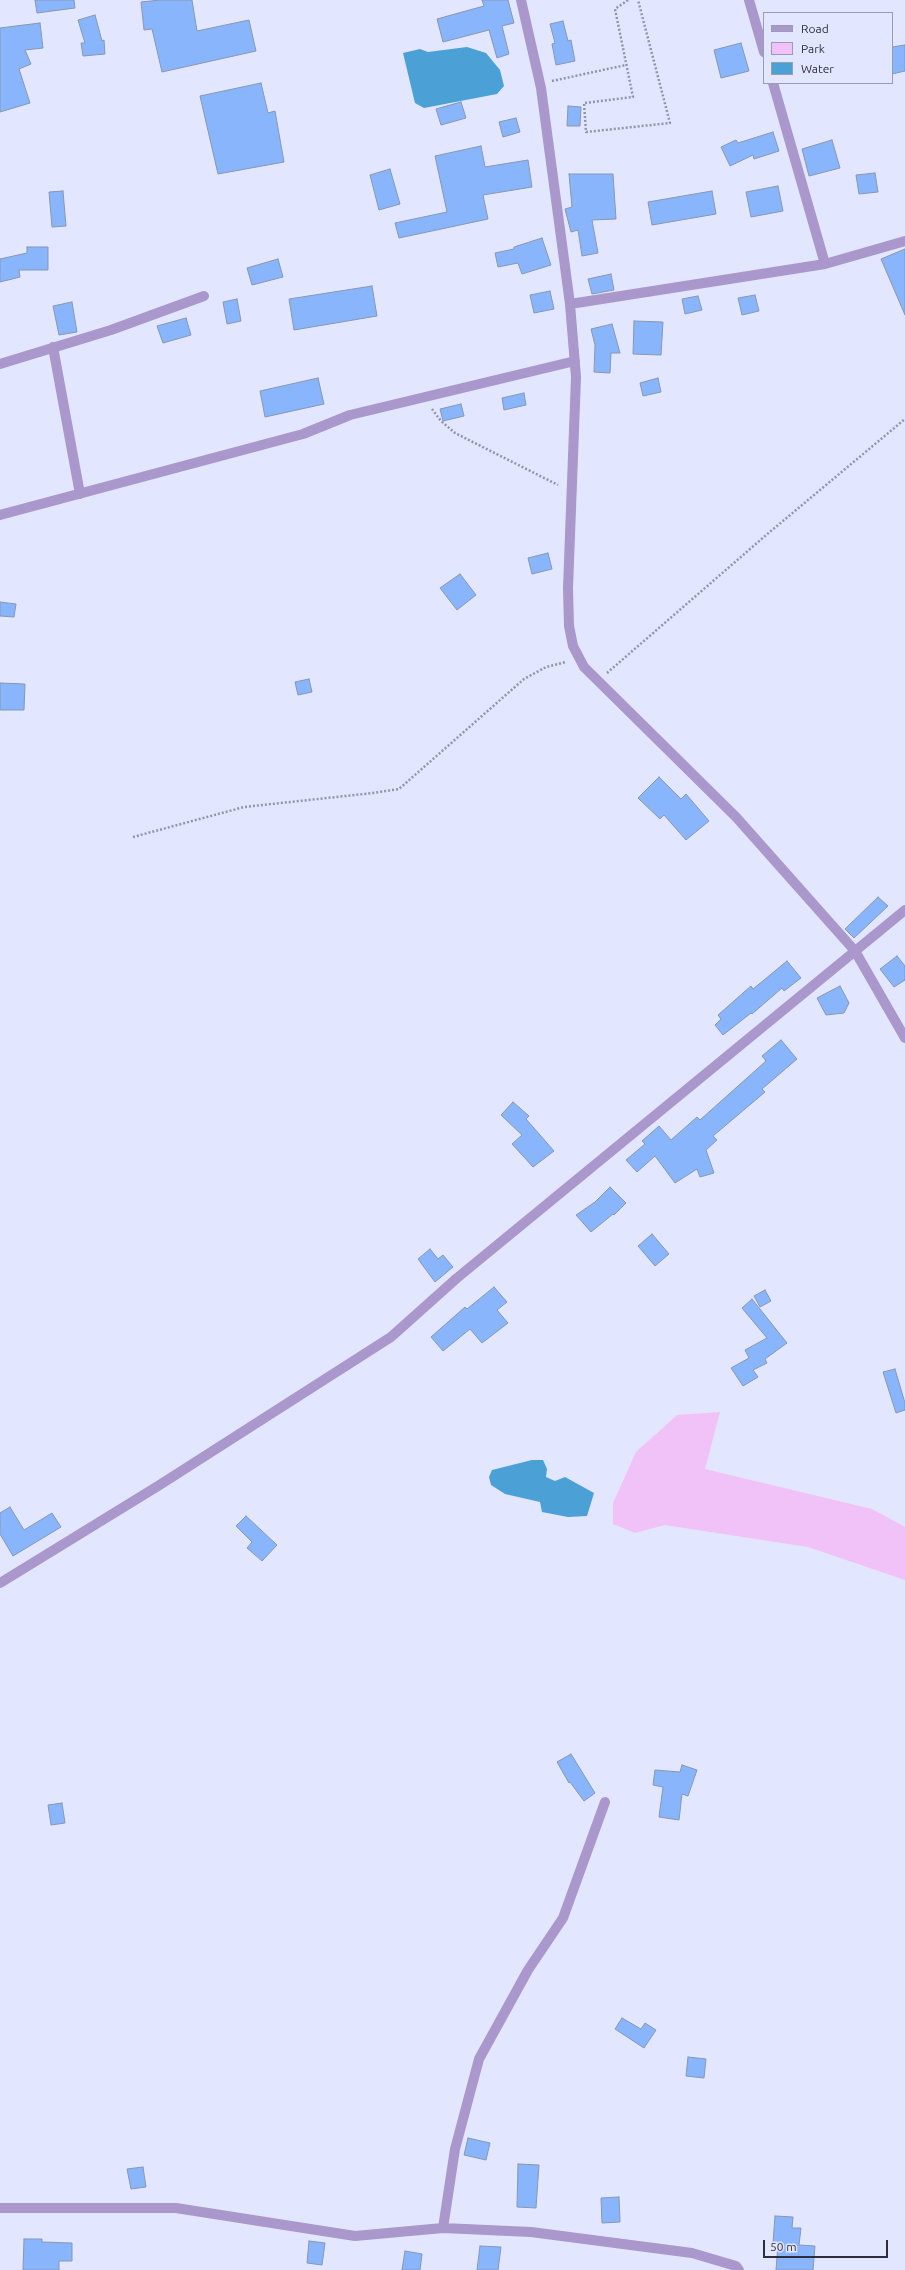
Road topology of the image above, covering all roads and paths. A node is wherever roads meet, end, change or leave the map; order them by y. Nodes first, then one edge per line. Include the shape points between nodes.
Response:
1 (521, 0) edge
2 (628, 0) edge
3 (638, 0) edge
4 (749, 0) edge
5 (763, 49) edge
6 (626, 65) junction
7 (540, 84) junction
8 (773, 84) edge
9 (905, 241) edge
10 (825, 264) junction
11 (204, 296) dead end
12 (570, 304) junction
13 (53, 347) junction
14 (574, 361) junction
15 (0, 364) edge
16 (423, 397) junction
17 (905, 419) edge
18 (571, 492) junction
19 (80, 494) junction
20 (0, 514) edge
21 (580, 660) junction
22 (598, 680) junction
23 (133, 837) dead end
24 (905, 910) edge
25 (855, 951) junction
26 (905, 1038) edge
27 (0, 1583) edge
28 (605, 1802) dead end
29 (0, 2208) edge
30 (443, 2228) junction
31 (738, 2270) edge

1 - 7 street
2 - 6 path via 615,9
3 - 6 path via 670,123 586,132 584,103 633,97
4 - 5 street
6 - 7 path
7 - 12 street
8 - 10 street
9 - 10 street
10 - 12 street
11 - 13 street via 111,330
12 - 14 street
13 - 15 street
13 - 19 street
14 - 16 street
14 - 18 street via 576,376
16 - 18 path via 441,421 455,433
16 - 19 street via 350,415 303,434
17 - 22 path
18 - 21 street via 569,626 573,646
19 - 20 street
21 - 22 street
21 - 23 path via 554,664 524,679 399,788 244,807
22 - 25 street via 736,817
24 - 25 street
25 - 26 street
25 - 27 street via 457,1278 391,1337 158,1486
28 - 30 street via 562,1918 528,1970 479,2059 455,2149
29 - 30 street via 176,2208 355,2236
30 - 31 street via 531,2232 692,2253 736,2266

